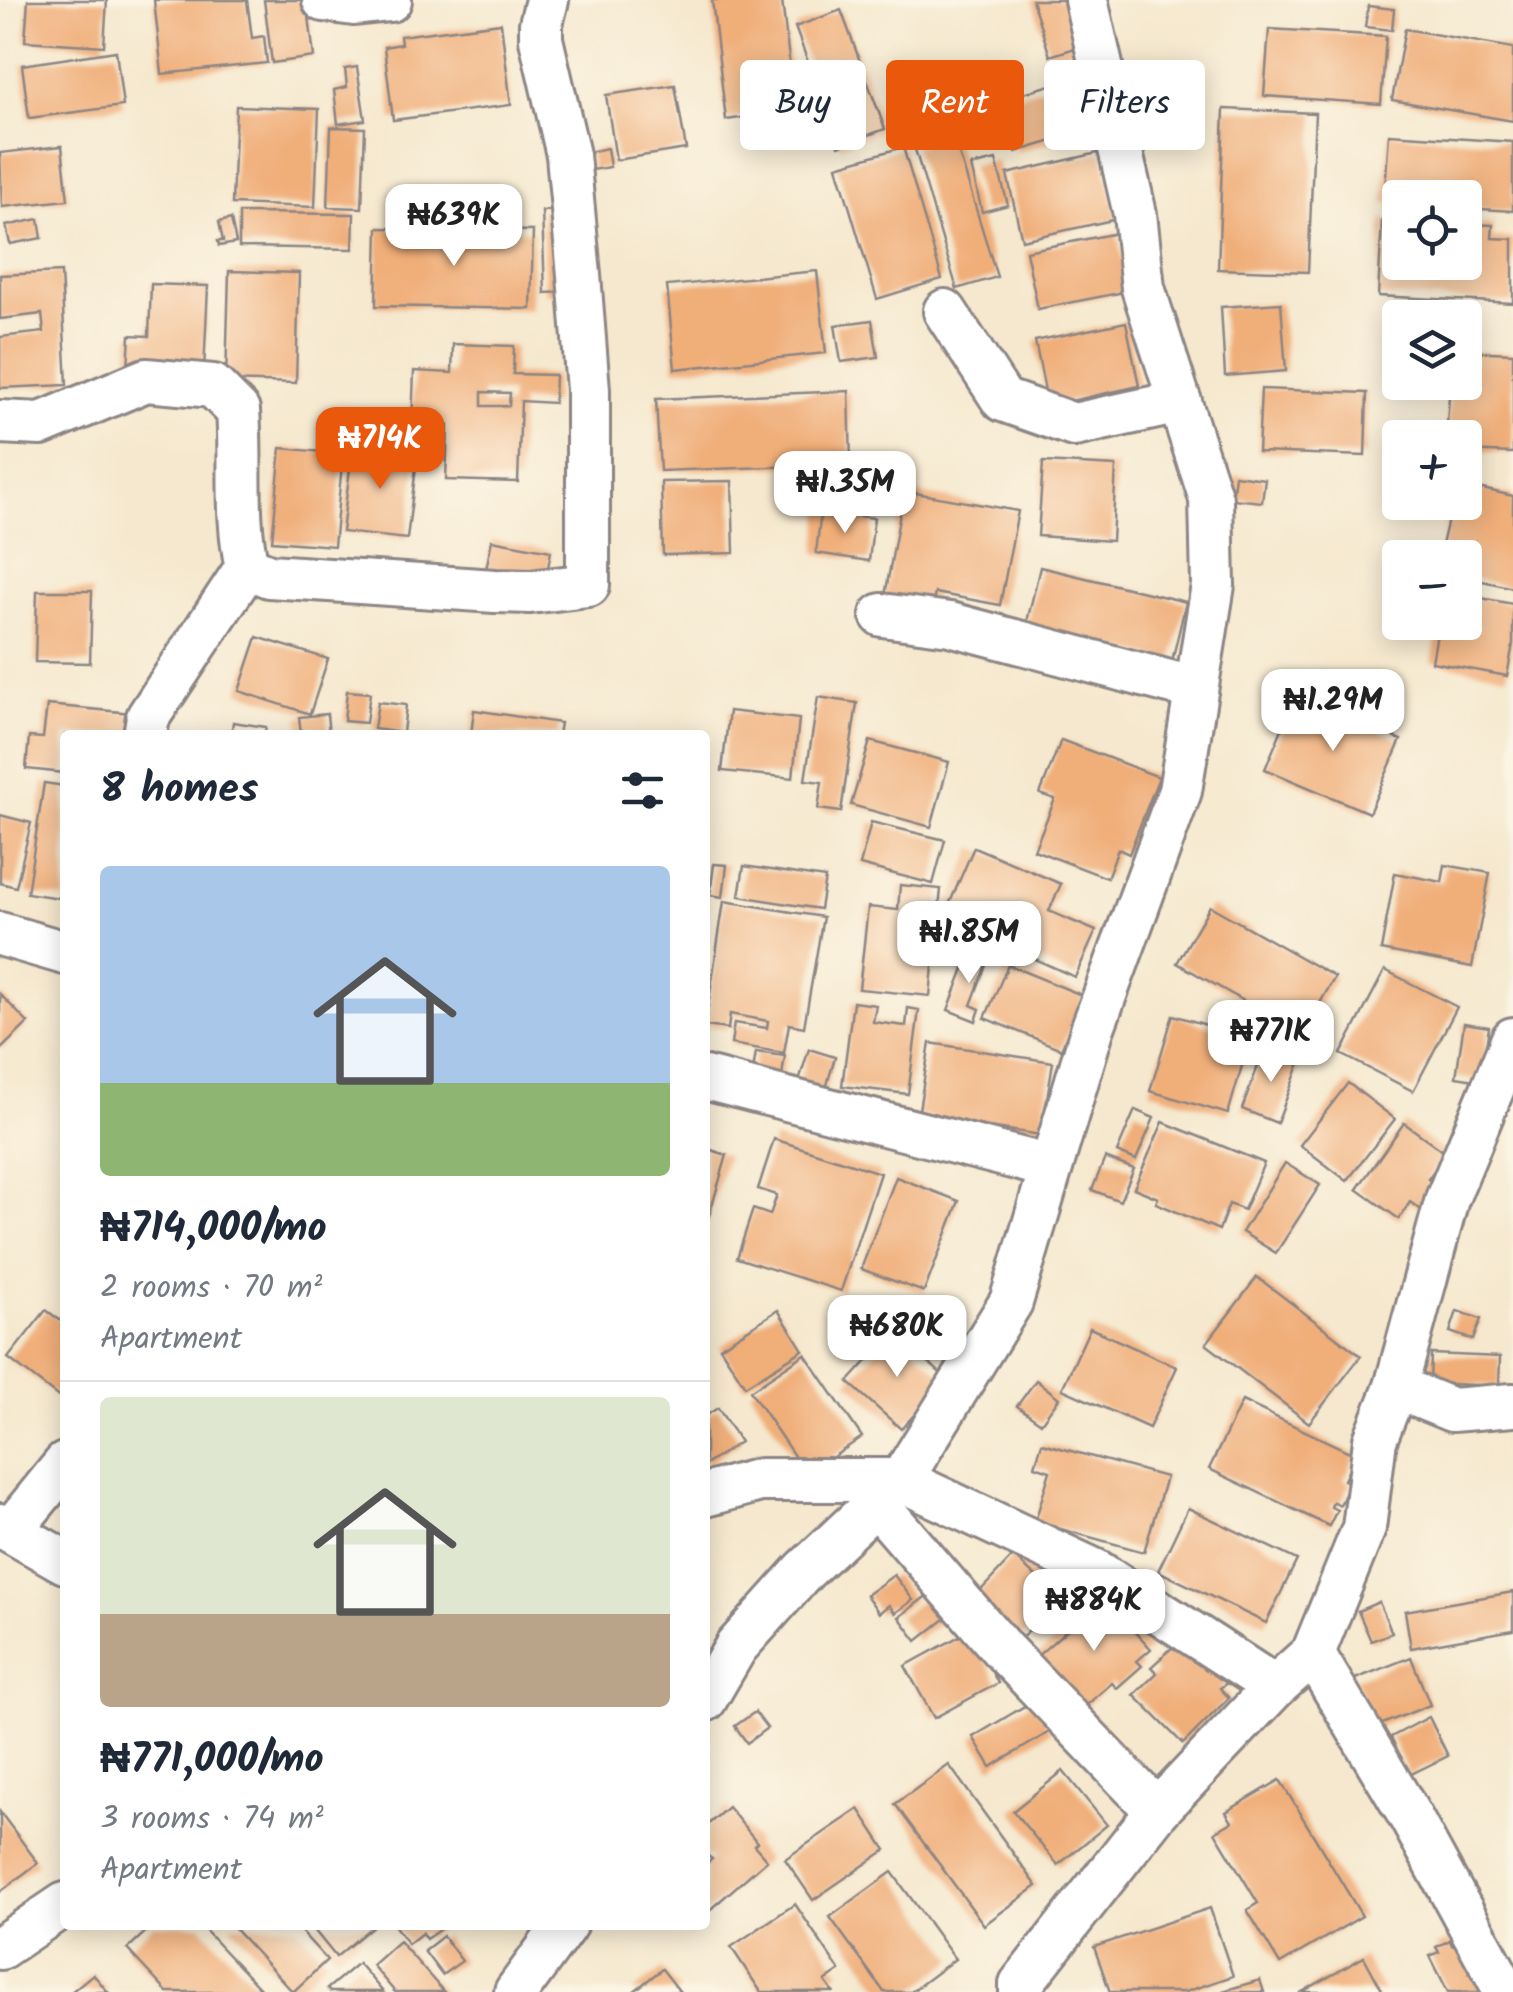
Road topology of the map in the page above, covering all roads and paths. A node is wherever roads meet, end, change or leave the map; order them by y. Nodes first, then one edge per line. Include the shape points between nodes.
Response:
1 (324, 0) edge
2 (390, 0) edge
3 (547, 0) edge
4 (1086, 0) edge
5 (946, 311) dead end
6 (1180, 402) junction
7 (0, 422) edge
8 (248, 566) junction
9 (882, 615) dead end
10 (1196, 689) junction
11 (146, 730) edge
12 (0, 934) edge
13 (60, 952) edge
14 (1513, 1039) edge
15 (710, 1079) edge
16 (1052, 1166) junction
17 (1396, 1387) junction
18 (1513, 1406) edge
19 (60, 1469) edge
20 (888, 1491) junction
21 (710, 1495) edge
22 (6, 1527) edge
23 (60, 1559) edge
24 (1312, 1653) junction
25 (1276, 1687) junction
26 (710, 1691) edge
27 (1156, 1811) junction
28 (60, 1907) edge
29 (561, 1930) edge
30 (0, 1948) edge
31 (1015, 1989) edge
32 (516, 1992) edge
33 (1506, 1992) edge

1 - 2 street
3 - 8 street via 541,39 568,155 588,390 588,585 495,592 270,576
4 - 6 street via 1135,214 1144,288
5 - 6 street via 1003,400 1074,425
6 - 10 street via 1211,498 1214,585
7 - 8 street via 41,424 146,380 213,386 238,411 240,538
8 - 11 street
9 - 10 street via 950,624
10 - 16 street via 1180,791 1092,1030
12 - 13 street
14 - 17 street via 1447,1199
15 - 16 street
16 - 20 street via 1011,1302
17 - 18 street via 1452,1410
17 - 24 street via 1375,1440 1364,1528
19 - 22 street
20 - 21 street via 760,1480
20 - 25 street via 1096,1572
20 - 26 street via 736,1647
20 - 27 street via 1002,1649
22 - 23 street
24 - 25 street
24 - 33 street
25 - 27 street
27 - 31 street
28 - 30 street
29 - 32 street

